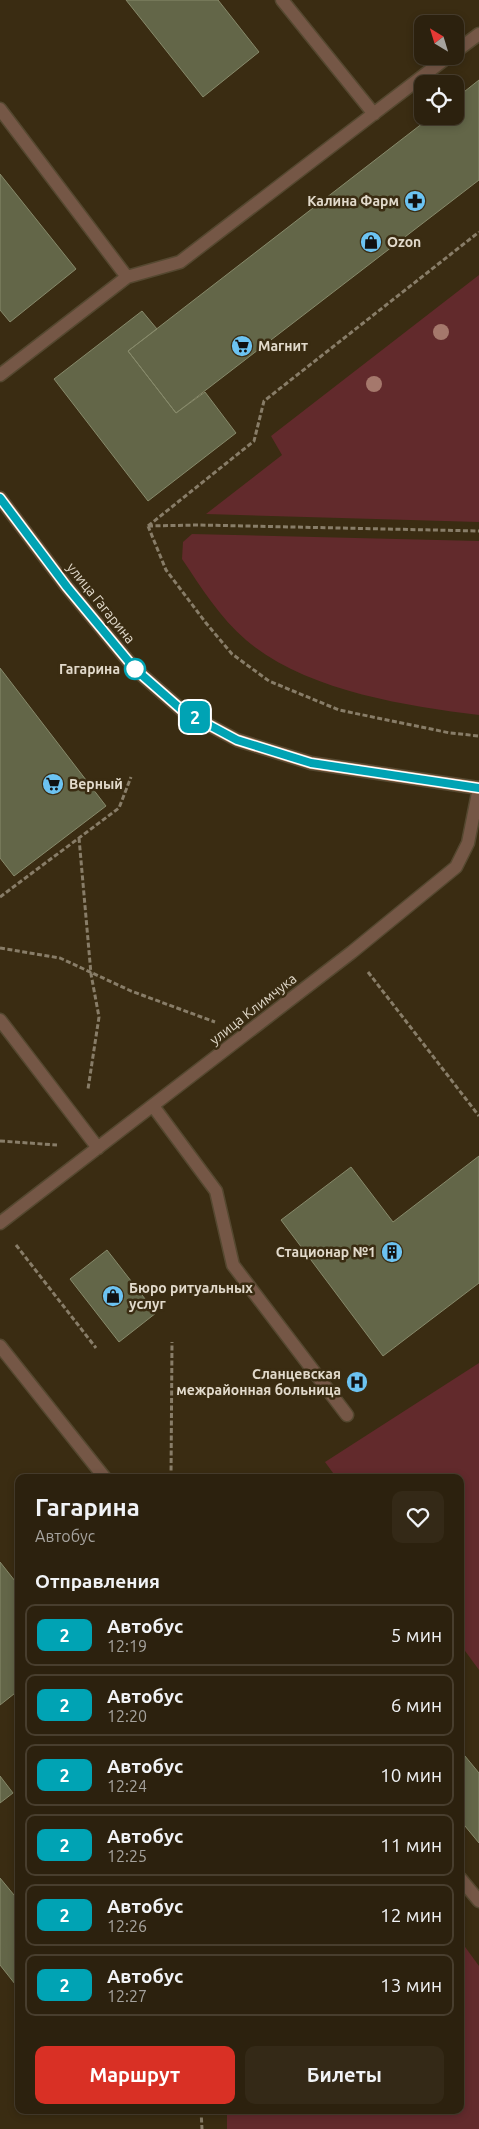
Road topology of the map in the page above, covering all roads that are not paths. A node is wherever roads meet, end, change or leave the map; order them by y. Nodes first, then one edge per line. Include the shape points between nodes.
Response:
1 (282, 0) edge
2 (479, 34) edge
3 (464, 45) edge
4 (437, 65) edge
5 (0, 109) edge
6 (374, 114) junction
7 (127, 277) junction
8 (0, 375) edge
9 (1, 501) edge
10 (479, 788) edge
11 (0, 1020) edge
12 (153, 1106) junction
13 (98, 1148) junction
14 (0, 1224) edge
15 (0, 1346) edge
16 (347, 1415) dead end
17 (102, 1474) edge
18 (464, 1883) edge
19 (479, 1901) edge

1 - 6 street
2 - 3 street
4 - 6 street
5 - 7 street
6 - 7 street via 180,262
7 - 8 street
9 - 10 main road, улица Гагарина via 135,669 183,711 237,740 311,763
10 - 12 street, улица Климчука via 468,843 456,867
11 - 13 street
12 - 13 street, улица Климчука
12 - 16 street via 216,1191 233,1265
13 - 14 street, улица Климчука
15 - 17 street
18 - 19 street

